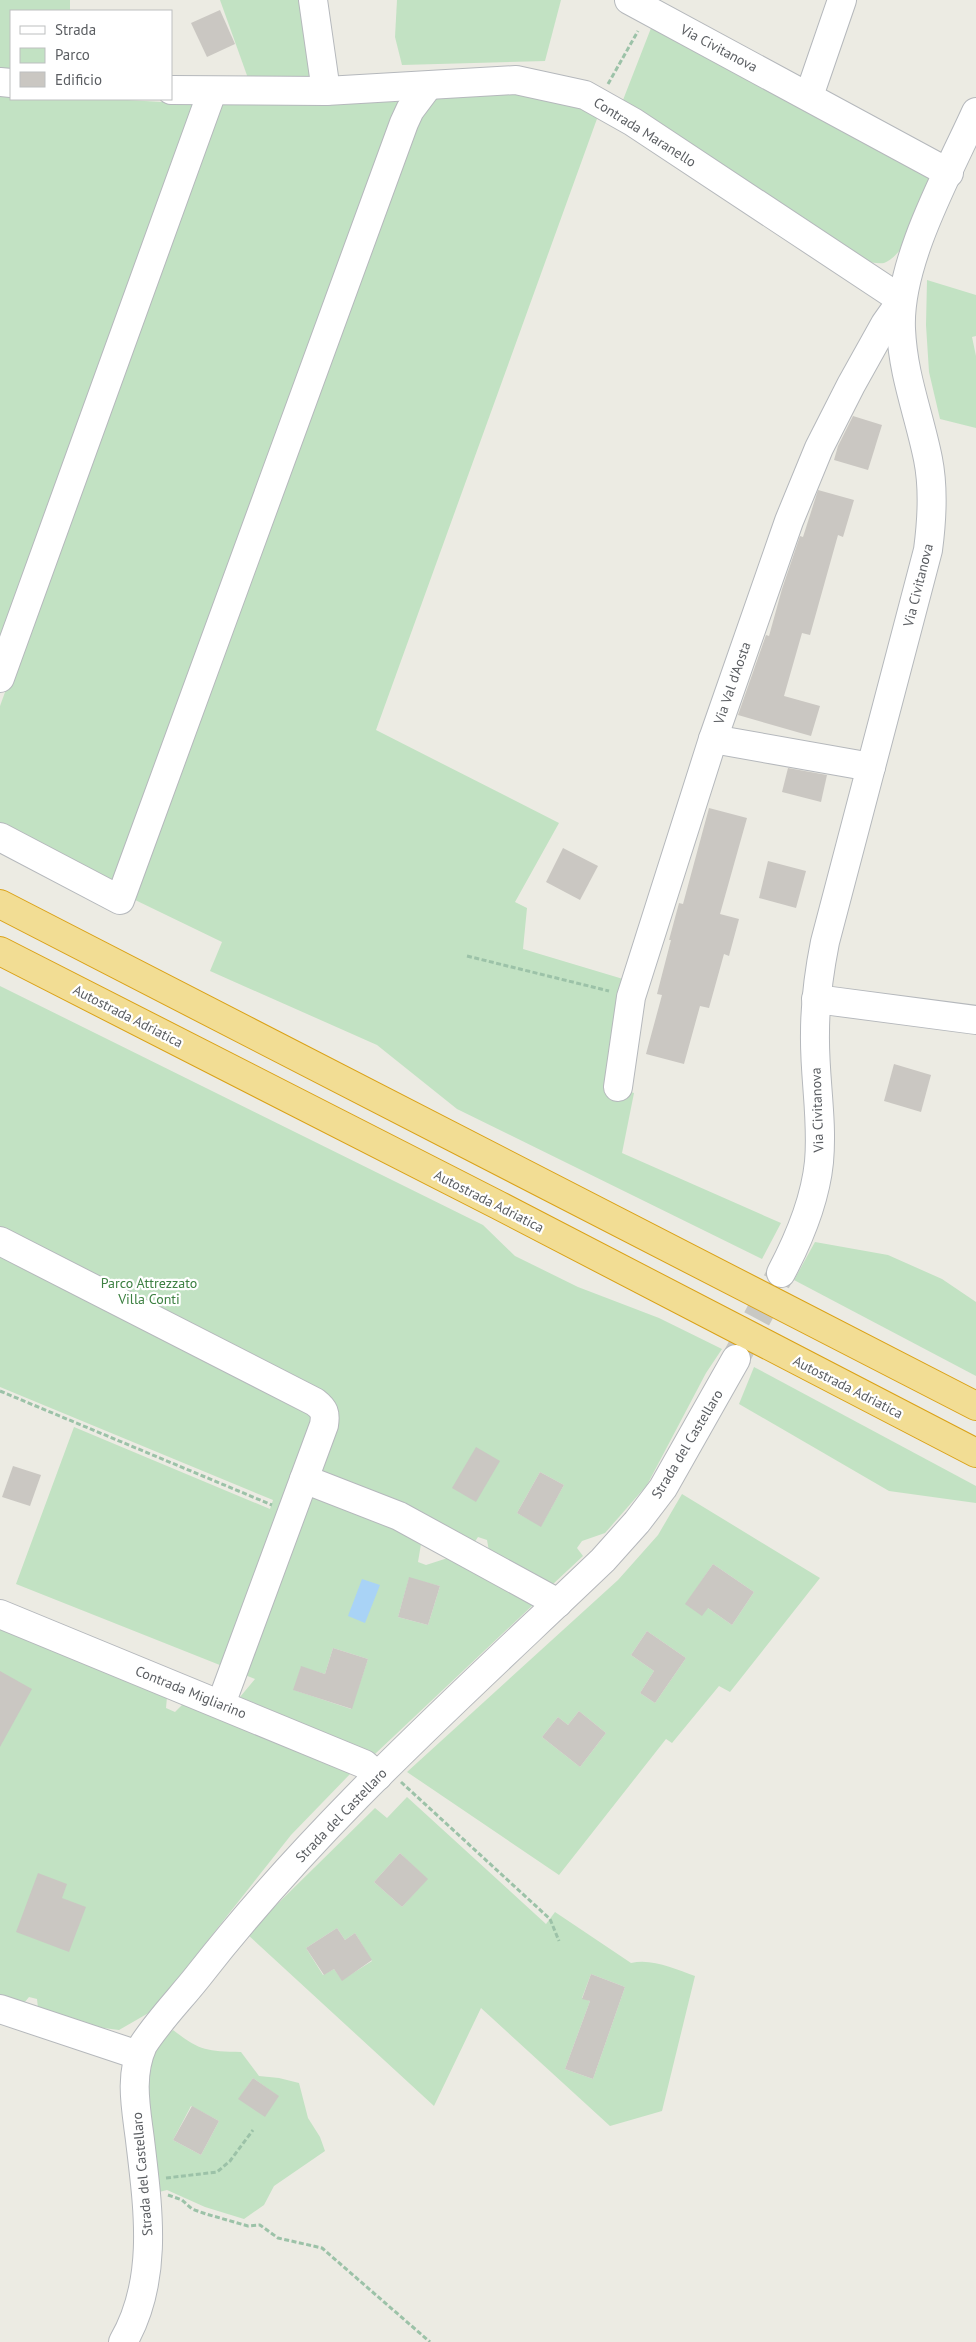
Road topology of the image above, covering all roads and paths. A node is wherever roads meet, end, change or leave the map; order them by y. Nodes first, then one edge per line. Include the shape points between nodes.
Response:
1 (313, 0) edge
2 (842, 0) edge
3 (639, 5) edge
4 (428, 86) junction
5 (172, 90) edge
6 (326, 91) junction
7 (212, 92) junction
8 (809, 96) junction
9 (600, 104) junction
10 (976, 112) edge
11 (949, 172) junction
12 (902, 300) junction
13 (0, 678) edge
14 (713, 739) junction
15 (871, 767) junction
16 (0, 837) edge
17 (0, 904) edge
18 (0, 951) edge
19 (467, 956) dead end
20 (631, 997) junction
21 (816, 999) junction
22 (976, 1020) edge
23 (618, 1088) dead end
24 (0, 1241) edge
25 (781, 1274) tunnel mouth
26 (736, 1359) tunnel mouth
27 (0, 1390) edge
28 (976, 1406) edge
29 (976, 1453) edge
30 (304, 1478) junction
31 (291, 1513) junction
32 (558, 1603) junction
33 (0, 1614) edge
34 (221, 1704) junction
35 (382, 1772) junction
36 (559, 1941) dead end
37 (0, 2009) edge
38 (138, 2055) junction
39 (252, 2130) dead end
40 (146, 2188) junction
41 (123, 2342) edge
42 (430, 2342) edge

1 - 6 street
2 - 8 street
3 - 8 street, Via Civitanova
3 - 9 path
4 - 6 street, Contrada Maranello
4 - 9 street, Contrada Maranello via 516,80 585,95
4 - 16 street via 404,123 120,900
5 - 7 street, Contrada Maranello
6 - 7 street, Contrada Maranello
7 - 13 street
8 - 11 street, Via Civitanova
9 - 12 street, Contrada Maranello via 633,122
10 - 11 street, Via Civitanova
11 - 12 street, Via Civitanova via 921,237
12 - 14 street, Via Val d'Aosta via 876,339 819,448 789,521
12 - 15 street, Via Civitanova via 900,328 905,374 928,461 932,520 928,550
14 - 15 street
14 - 20 street, Via Val d'Aosta
15 - 21 street, Via Civitanova via 825,942
17 - 28 highway
18 - 29 highway, Autostrada Adriatica
19 - 20 path
20 - 23 street, Via Val d'Aosta
21 - 22 street
21 - 25 street, Via Civitanova via 818,1164 806,1219
24 - 30 street via 322,1407 326,1415 324,1425
26 - 32 street, Strada del Castellaro via 663,1488 603,1560
27 - 31 path
30 - 31 street
30 - 32 street via 399,1516
31 - 34 street
32 - 35 street, Strada del Castellaro
33 - 34 street, Contrada Migliarino
34 - 35 street, Contrada Migliarino
35 - 36 path via 550,1920
35 - 38 street, Strada del Castellaro via 226,1940 150,2034
37 - 38 street
38 - 40 street, Strada del Castellaro via 134,2098
39 - 40 path via 230,2161 217,2172
40 - 41 street, Strada del Castellaro via 149,2216 146,2273 133,2326
40 - 42 path via 182,2200 192,2209 206,2214 248,2226 260,2225 278,2238 322,2248

